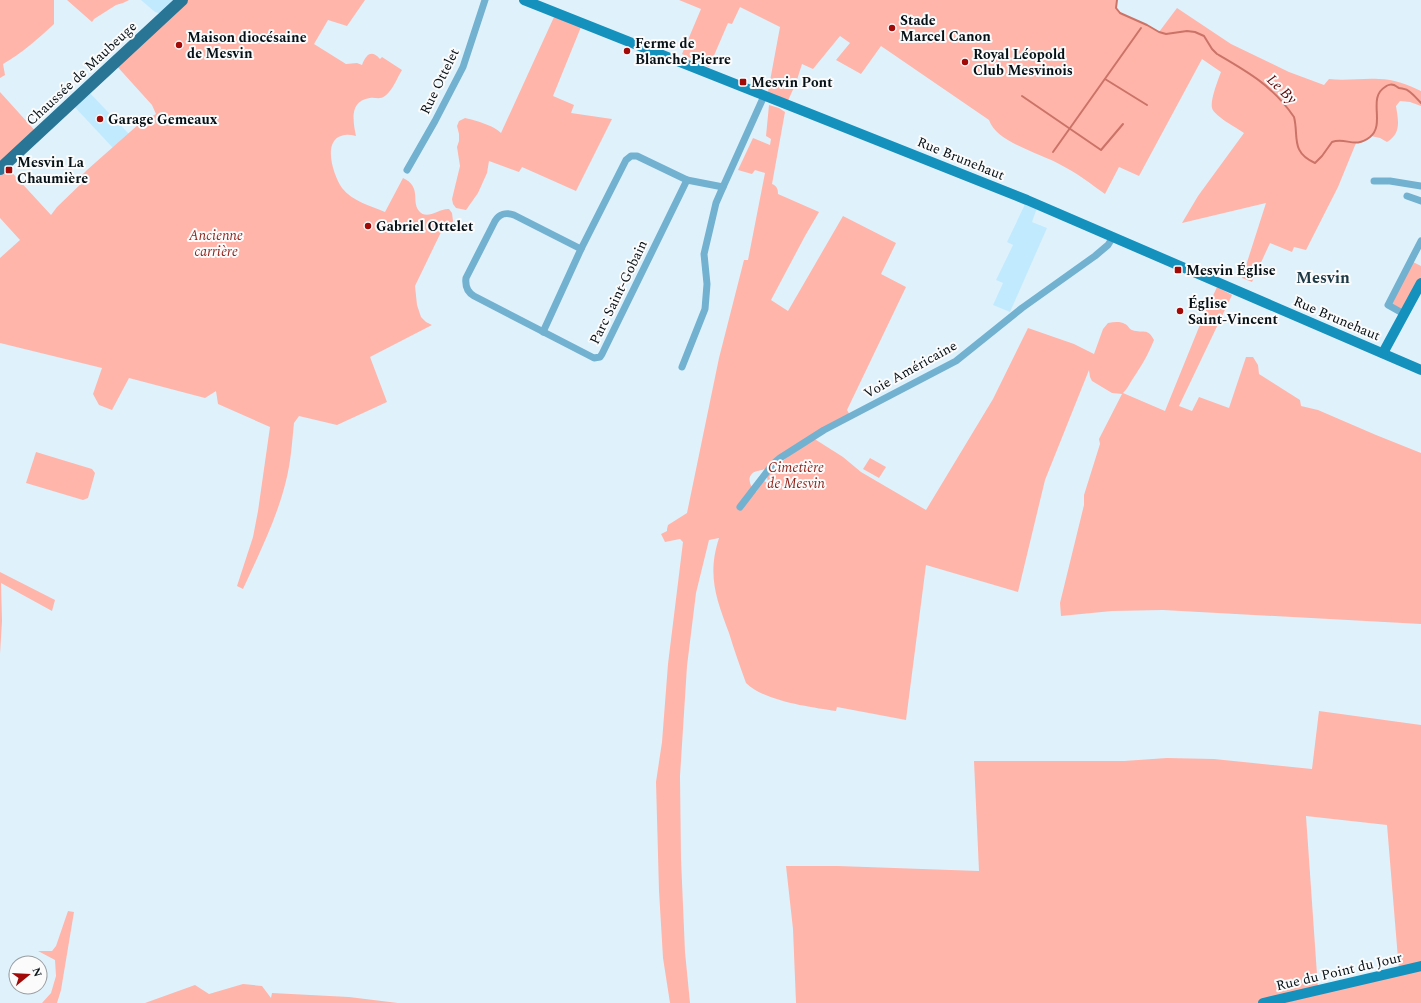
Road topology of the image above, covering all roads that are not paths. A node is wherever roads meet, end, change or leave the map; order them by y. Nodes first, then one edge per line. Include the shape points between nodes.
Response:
1 (182, 0) edge
2 (485, 0) edge
3 (524, 0) edge
4 (764, 96) junction
5 (0, 169) edge
6 (407, 170) dead end
7 (687, 180) junction
8 (1374, 181) dead end
9 (1421, 186) edge
10 (723, 187) junction
11 (1407, 196) dead end
12 (1421, 201) edge
13 (1113, 237) junction
14 (1421, 241) edge
15 (581, 249) junction
16 (1421, 283) edge
17 (1404, 314) junction
18 (543, 332) junction
19 (1383, 353) junction
20 (682, 367) dead end
21 (1421, 370) edge
22 (740, 507) dead end
23 (1421, 966) edge
24 (1263, 1003) edge

1 - 5 main road, Chaussée de Maubeuge
2 - 6 street, Rue Ottelet via 463,67
3 - 4 street, Rue Brunehaut
4 - 10 street
4 - 13 street, Rue Brunehaut via 955,171
7 - 10 street
7 - 15 street via 637,156 628,158
7 - 18 street, Parc Saint-Gobain via 600,357 594,358
8 - 9 street
10 - 20 street via 716,203 704,254 707,284 705,308
11 - 12 street
13 - 19 street, Rue Brunehaut
13 - 22 street, Voie Américaine via 1096,256 1012,316 956,361 824,430 780,458
14 - 17 street via 1388,305
15 - 18 street
15 - 18 street, Parc Saint-Gobain via 514,215 503,214 495,221 466,278 466,288 471,294
16 - 17 street
17 - 19 street
19 - 21 street
23 - 24 street, Rue du Point du Jour

